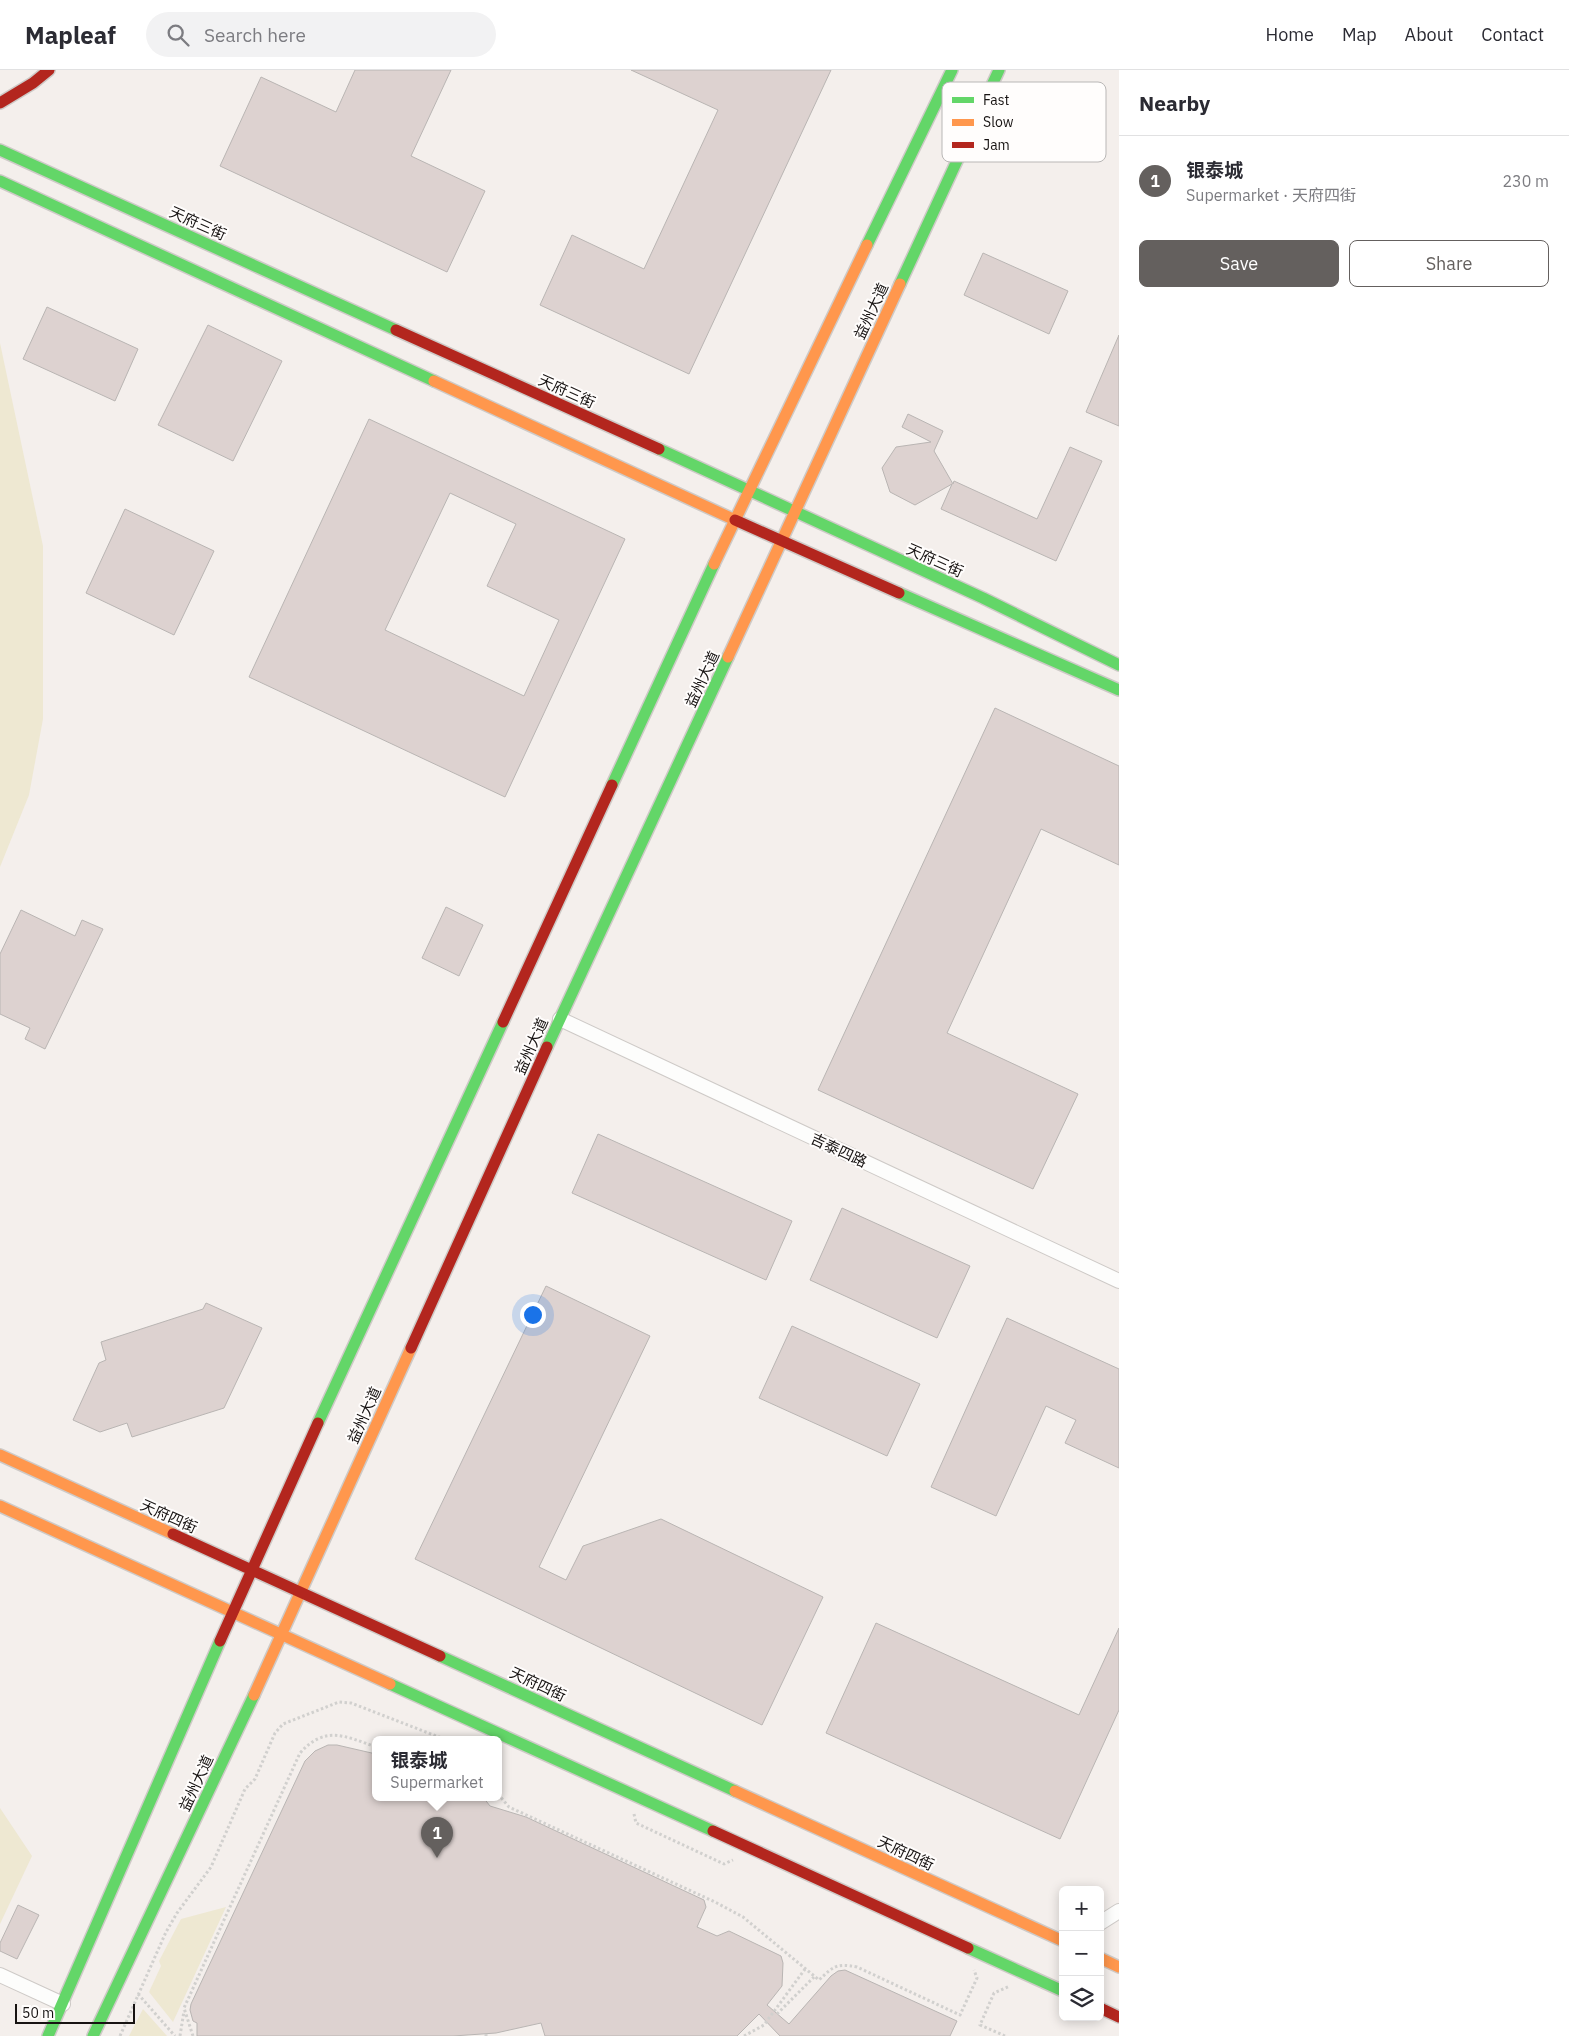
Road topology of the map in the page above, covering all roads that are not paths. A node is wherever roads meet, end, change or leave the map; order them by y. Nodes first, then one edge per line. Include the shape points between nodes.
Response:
1 (27, 70) edge
2 (49, 70) edge
3 (952, 70) edge
4 (999, 70) edge
5 (946, 82) edge
6 (993, 82) edge
7 (34, 83) junction
8 (942, 90) edge
9 (0, 103) edge
10 (0, 150) edge
11 (956, 162) edge
12 (0, 181) edge
13 (747, 490) junction
14 (795, 511) junction
15 (734, 519) junction
16 (782, 542) junction
17 (1119, 664) edge
18 (1119, 690) edge
19 (560, 1020) junction
20 (1119, 1281) edge
21 (0, 1455) edge
22 (0, 1506) edge
23 (251, 1569) junction
24 (300, 1592) junction
25 (232, 1612) junction
26 (282, 1635) junction
27 (1119, 1911) edge
28 (1104, 1920) edge
29 (1059, 1932) edge
30 (1045, 1933) junction
31 (1059, 1939) edge
32 (1104, 1960) edge
33 (1119, 1967) edge
34 (0, 1975) edge
35 (1059, 1989) edge
36 (62, 2004) junction
37 (1104, 2010) edge
38 (1119, 2017) edge
39 (48, 2036) edge
40 (93, 2036) edge

1 - 7 street
2 - 7 main road
3 - 5 main road
4 - 6 main road, 益州大道
7 - 9 main road
8 - 13 main road
10 - 13 main road, 天府三街
11 - 14 main road, 益州大道
12 - 15 main road
13 - 14 main road, 天府三街
13 - 15 main road
14 - 16 main road, 益州大道
14 - 17 main road, 天府三街
15 - 16 main road
15 - 23 main road
16 - 18 main road
16 - 19 main road, 益州大道
19 - 20 street, 吉泰四路
19 - 24 main road, 益州大道
21 - 23 main road, 天府四街
22 - 25 main road
23 - 24 main road, 天府四街
23 - 25 main road
24 - 26 main road, 益州大道
24 - 30 main road, 天府四街
25 - 26 main road
25 - 36 main road
26 - 35 main road
26 - 40 main road, 益州大道
27 - 28 street
29 - 30 street
30 - 31 main road, 天府四街
32 - 33 main road
34 - 36 street
36 - 39 main road
37 - 38 main road

